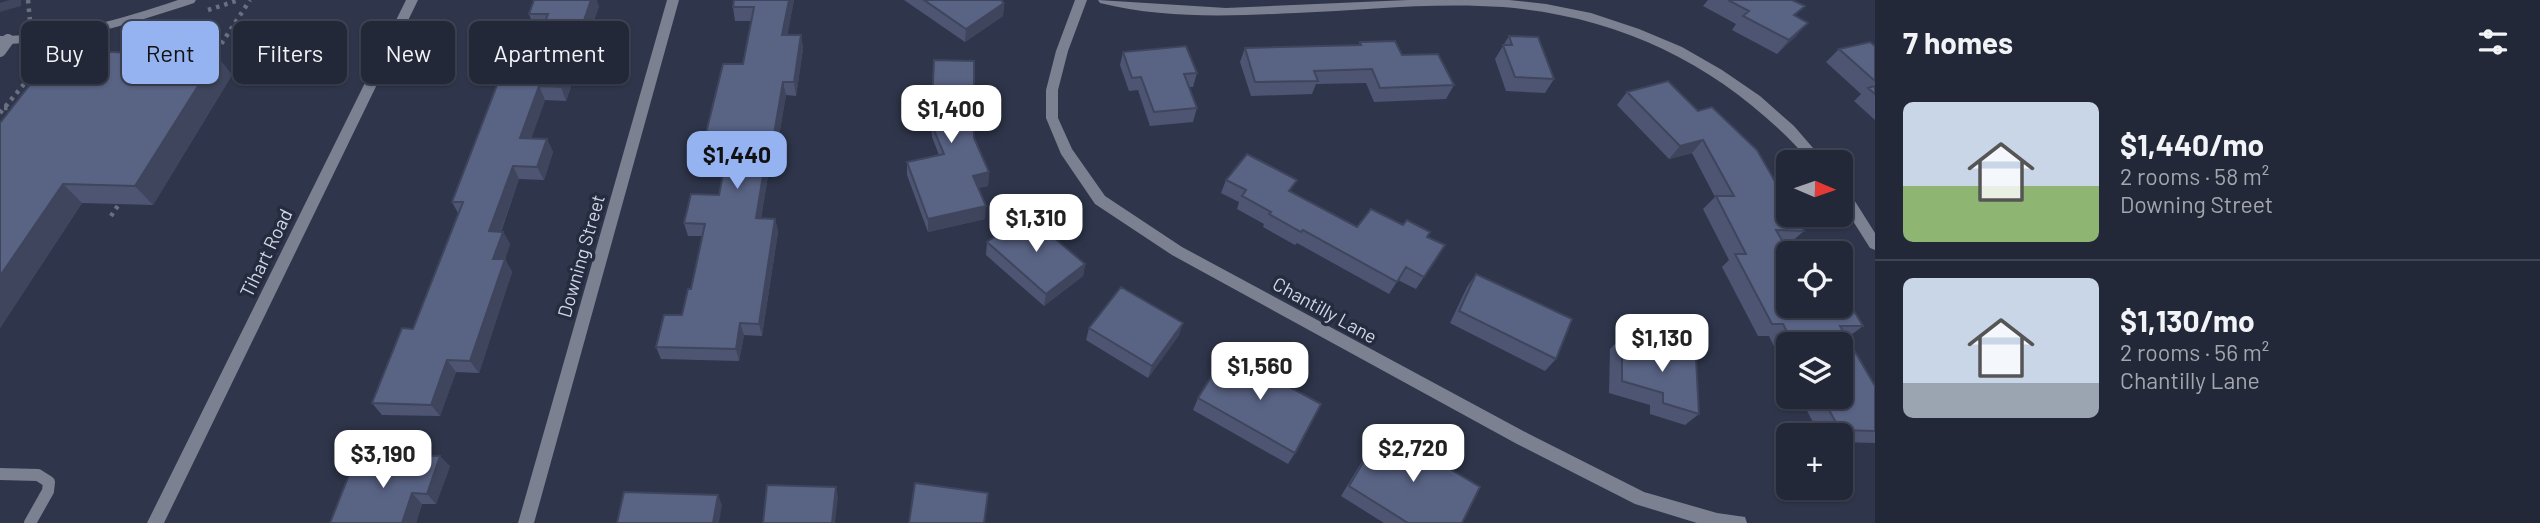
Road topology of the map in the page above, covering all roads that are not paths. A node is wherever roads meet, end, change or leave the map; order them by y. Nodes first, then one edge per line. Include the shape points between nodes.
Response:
1 (190, 0) edge
2 (412, 0) edge
3 (673, 0) edge
4 (1081, 0) edge
5 (1104, 0) edge
6 (4, 40) edge
7 (0, 51) edge
8 (1807, 150) edge
9 (1853, 210) edge
10 (1875, 244) edge
11 (0, 474) edge
12 (30, 523) edge
13 (155, 523) edge
14 (526, 523) edge
15 (1739, 523) edge

1 - 6 street via 94,31
2 - 13 street, Tihart Road
3 - 14 street, Downing Street
4 - 15 street, Chantilly Lane via 1055,77 1052,118 1066,151 1100,200 1177,251 1641,499
5 - 8 street via 1172,11 1501,3 1566,12 1631,31 1692,57 1769,111
6 - 7 lane
9 - 10 street
11 - 12 lane via 38,475 49,482

